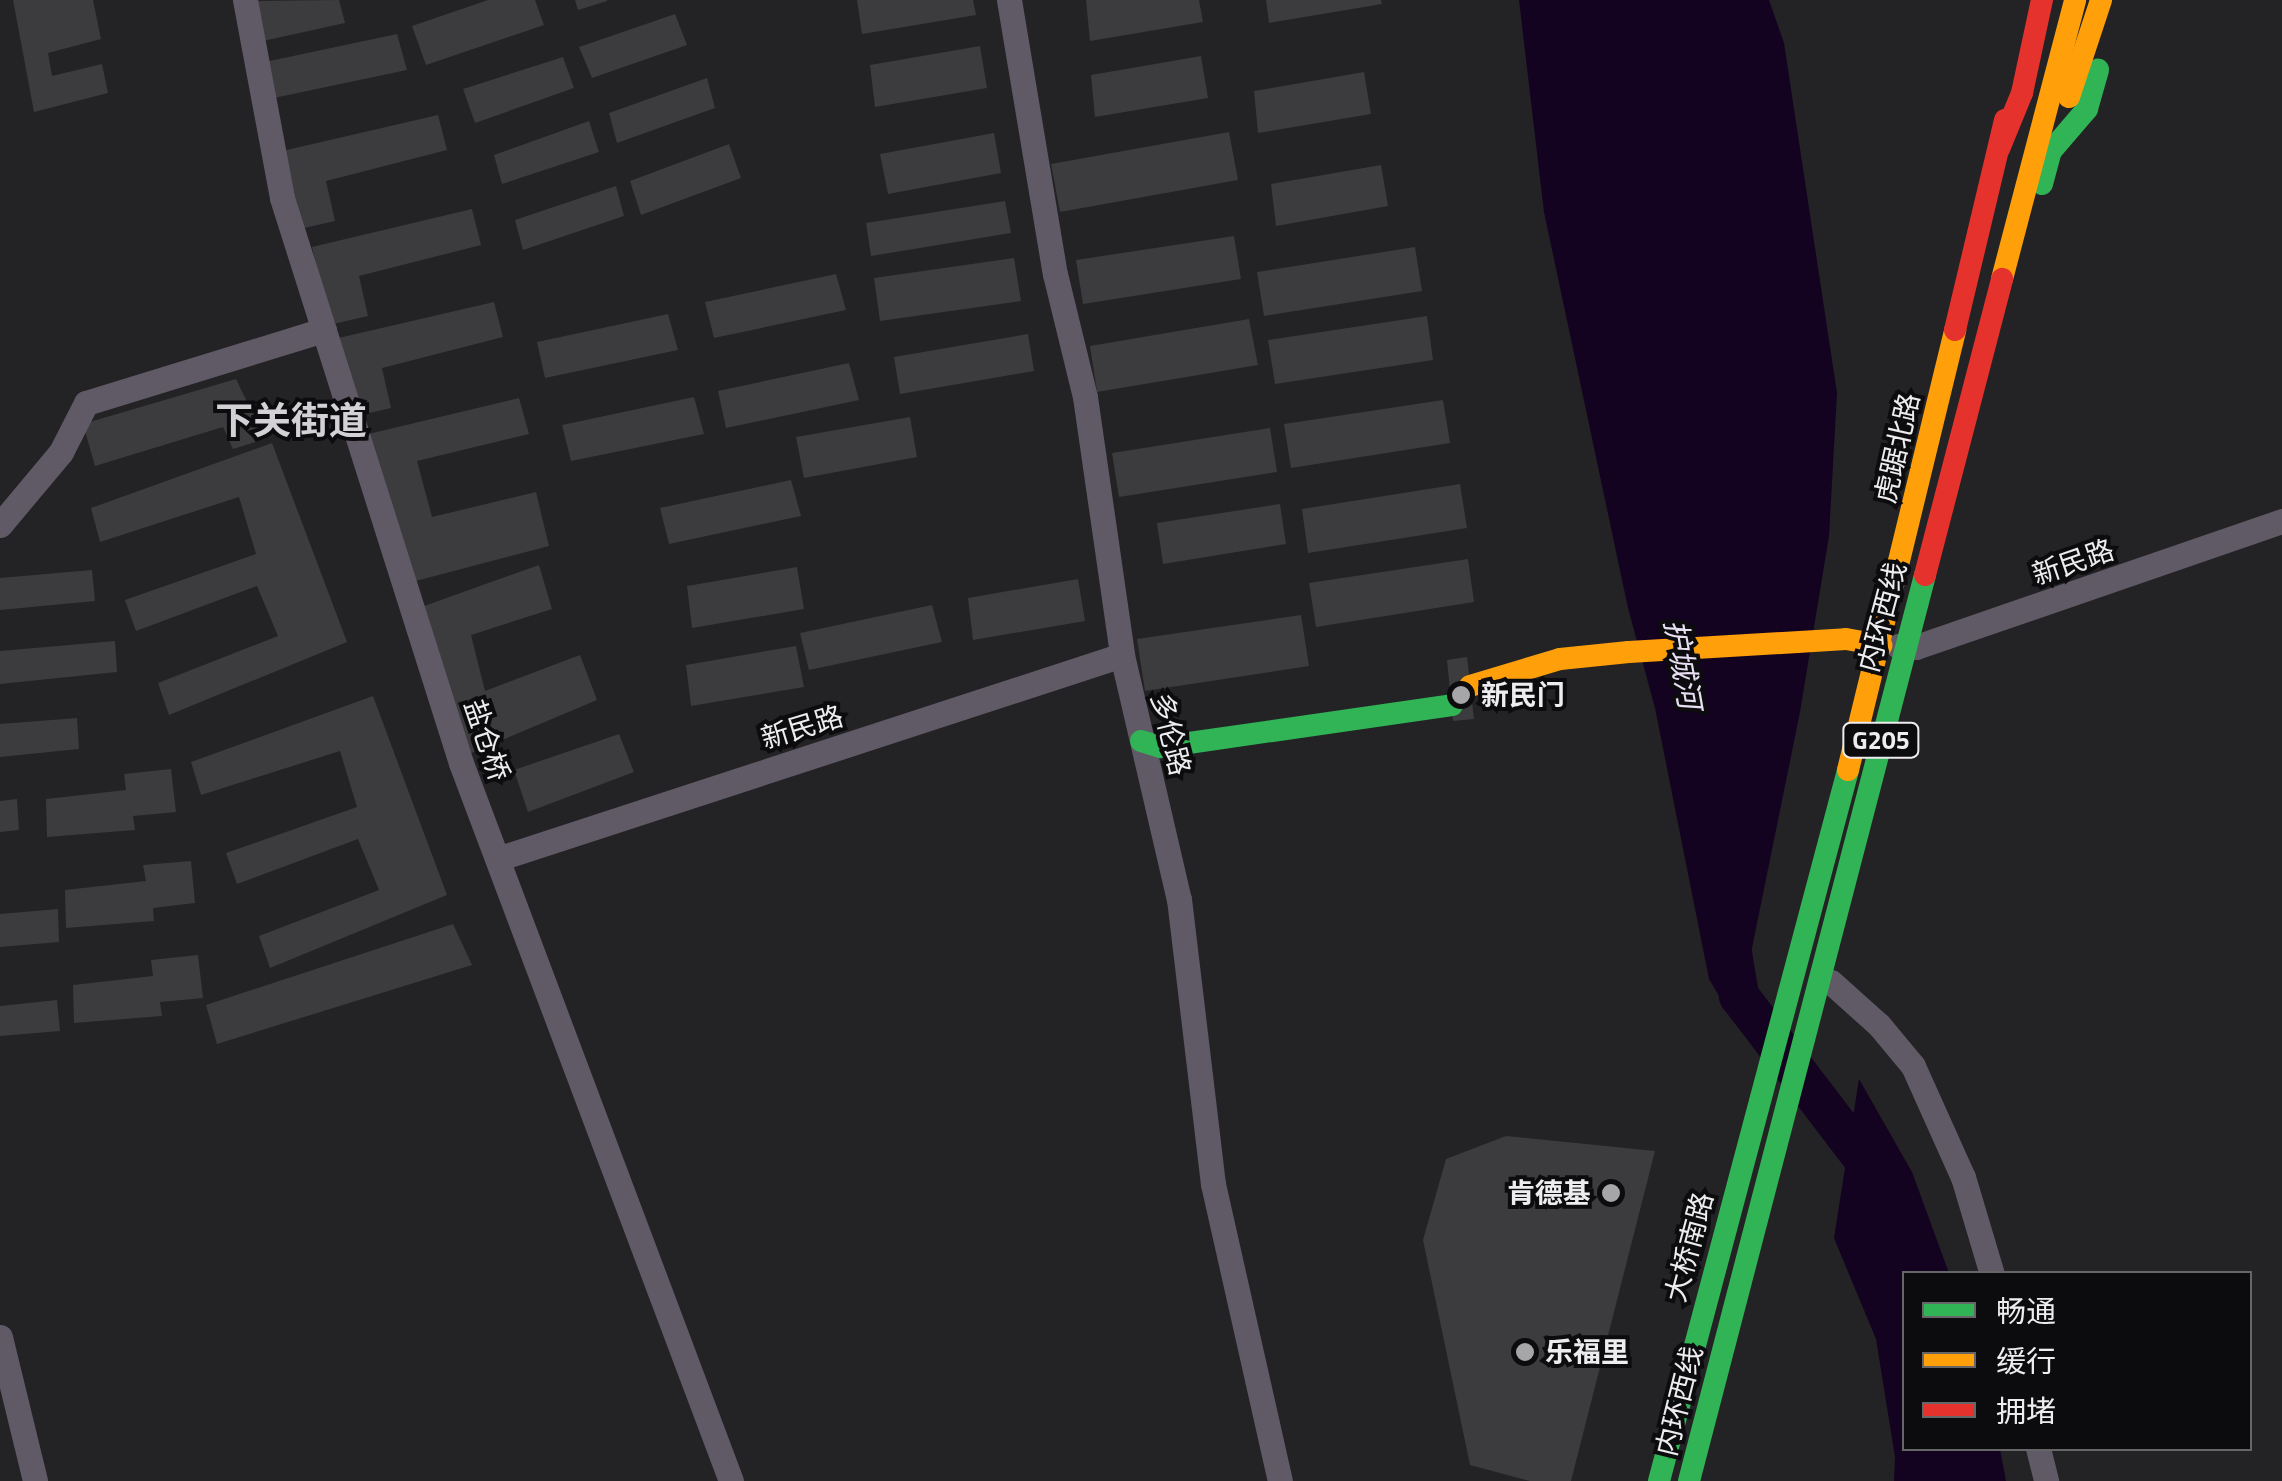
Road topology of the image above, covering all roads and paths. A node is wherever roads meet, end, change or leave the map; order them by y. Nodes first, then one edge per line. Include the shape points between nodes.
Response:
1 (245, 0) edge
2 (1010, 0) edge
3 (2029, 0) edge
4 (2042, 0) edge
5 (2057, 0) edge
6 (2075, 0) edge
7 (2101, 0) edge
8 (2118, 0) edge
9 (1999, 148) junction
10 (2051, 151) junction
11 (324, 330) junction
12 (2282, 521) edge
13 (0, 525) edge
14 (1881, 645) junction
15 (1916, 647) junction
16 (1122, 655) junction
17 (1141, 741) junction
18 (500, 858) junction
19 (1803, 934) joint
20 (1832, 982) junction
21 (1991, 1271) edge
22 (0, 1337) edge
23 (2039, 1451) edge
24 (35, 1481) edge
25 (731, 1481) edge
26 (1280, 1481) edge
27 (1660, 1481) edge
28 (1674, 1481) edge
29 (1690, 1481) edge
30 (1706, 1481) edge
31 (2046, 1481) edge

1 - 11 street, 盐仓桥 via 282,198
2 - 16 street, 多伦路 via 1056,274 1085,396
3 - 9 main road
4 - 9 main road via 2022,93
5 - 28 main road, 内环西线 / G205
6 - 29 main road, 内环西线 / G205, bridge
7 - 10 main road
8 - 10 main road via 2087,109
9 - 14 main road, 虎踞北路
10 - 15 main road
11 - 13 street via 86,402 61,452
11 - 18 street, 盐仓桥 via 461,763
12 - 15 street, 新民路
14 - 15 street, 新民路
14 - 17 main road via 1630,663 1560,660 1461,695 1161,747
14 - 19 main road, 虎踞北路
15 - 20 main road
16 - 17 street, 多伦路
16 - 18 street, 新民路
17 - 26 street, 多伦路 via 1178,899 1213,1184
18 - 25 street, 盐仓桥
19 - 27 main road, 大桥南路
20 - 21 street via 1913,1066 1963,1177
20 - 30 main road
22 - 24 street
23 - 31 street

